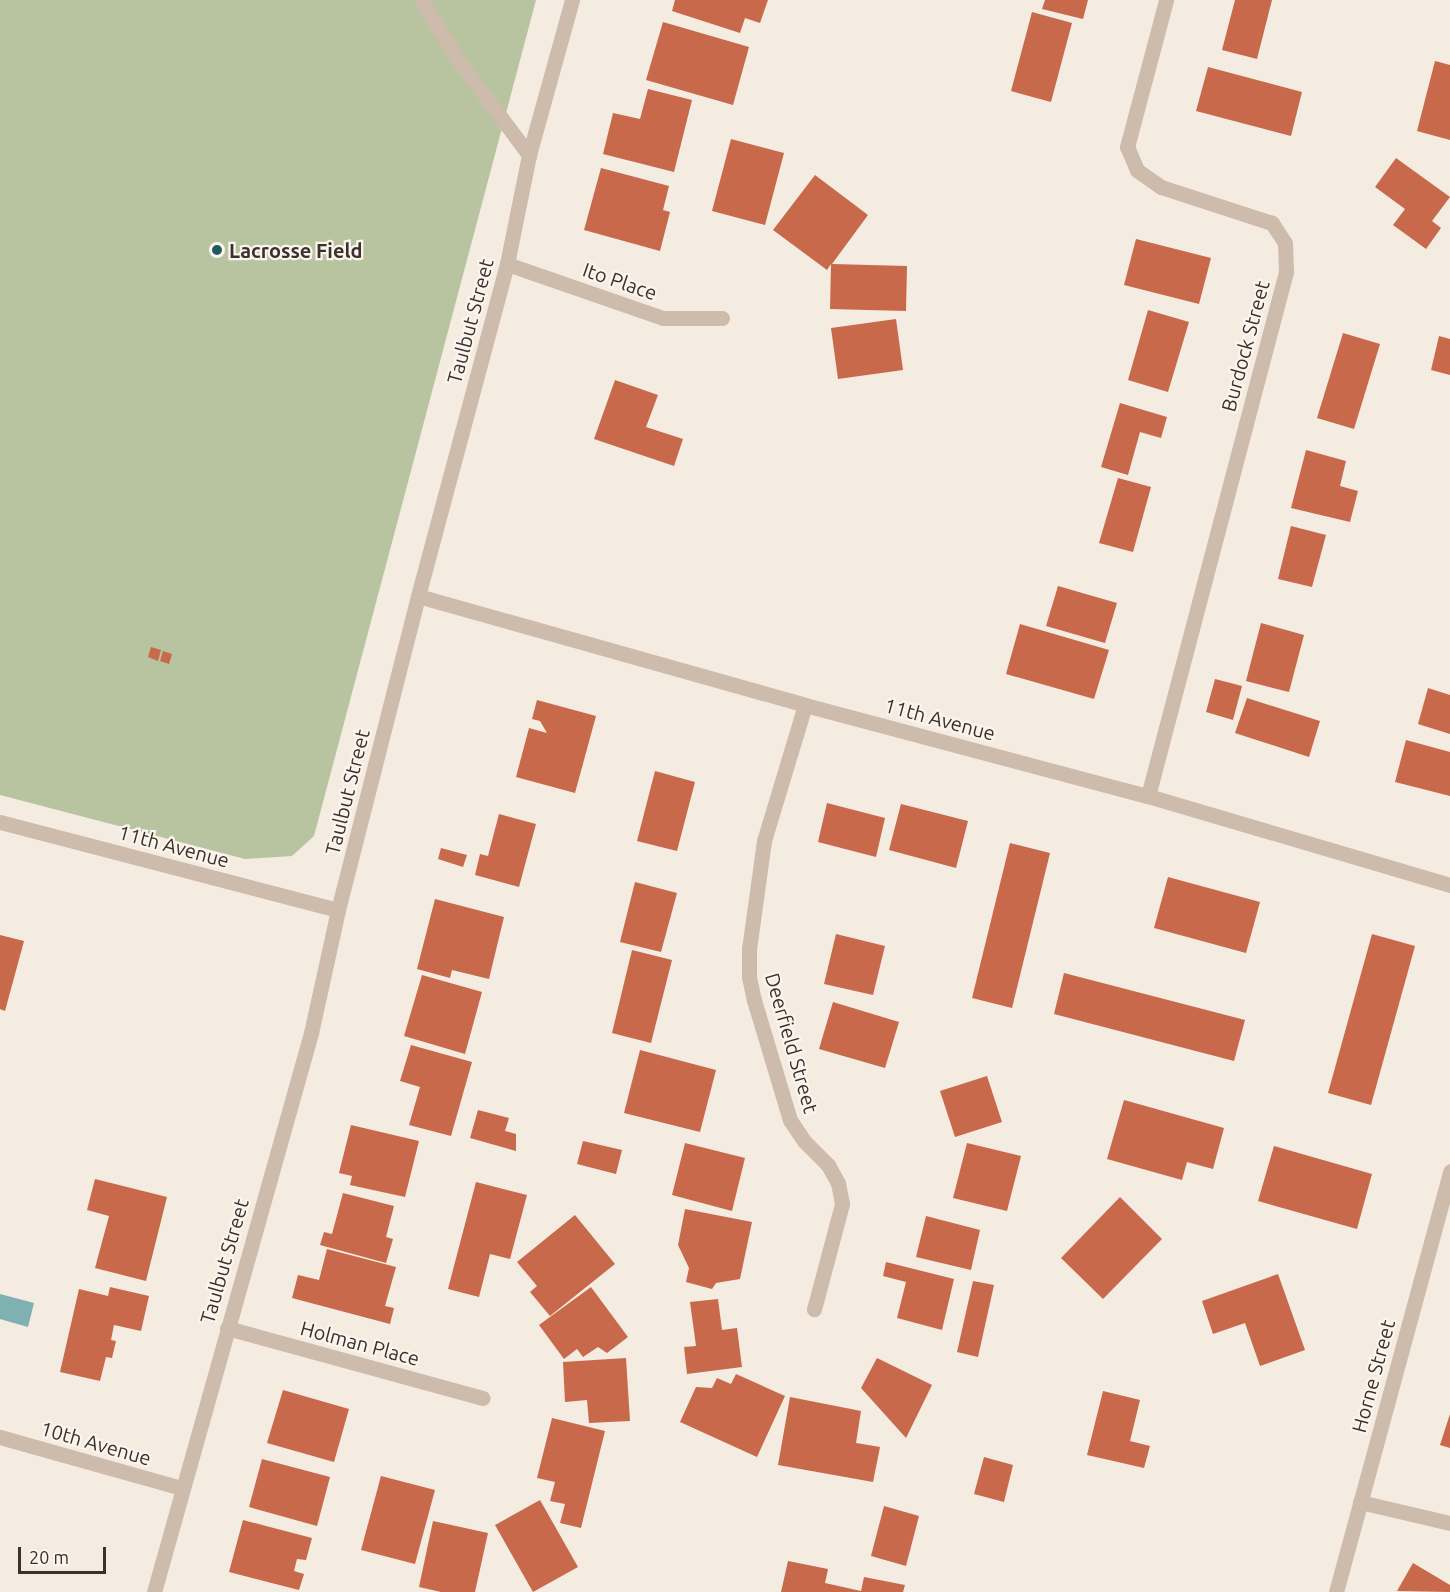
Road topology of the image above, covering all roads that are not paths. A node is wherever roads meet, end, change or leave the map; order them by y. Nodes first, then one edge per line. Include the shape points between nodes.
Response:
1 (421, 0) edge
2 (572, 0) edge
3 (1166, 0) edge
4 (529, 155) junction
5 (507, 264) junction
6 (722, 318) dead end
7 (418, 596) junction
8 (805, 705) junction
9 (1148, 796) junction
10 (0, 822) edge
11 (1450, 885) edge
12 (338, 910) junction
13 (1450, 1171) edge
14 (814, 1309) dead end
15 (227, 1328) junction
16 (483, 1398) dead end
17 (0, 1437) edge
18 (181, 1488) junction
19 (1360, 1502) junction
20 (1450, 1523) edge
21 (154, 1592) edge
22 (1336, 1592) edge

1 - 4 street via 458,60
2 - 4 street, Taulbut Street
3 - 9 street, Burdock Street via 1127,147 1137,170 1161,186 1272,223 1286,243 1286,272
4 - 5 street, Taulbut Street
5 - 6 street, Ito Place via 663,318
5 - 7 street, Taulbut Street
7 - 8 street, 11th Avenue
7 - 12 street, Taulbut Street
8 - 9 street, 11th Avenue
8 - 14 street, Deerfield Street via 764,841 749,949 749,977 790,1120 838,1183 842,1204
9 - 11 street, 11th Avenue
10 - 12 street, 11th Avenue
12 - 15 street, Taulbut Street via 311,1034
13 - 19 street, Horne Street
15 - 16 street, Holman Place
15 - 18 street, Taulbut Street
17 - 18 street, 10th Avenue
18 - 21 street, Taulbut Street
19 - 20 street
19 - 22 street, Horne Street

